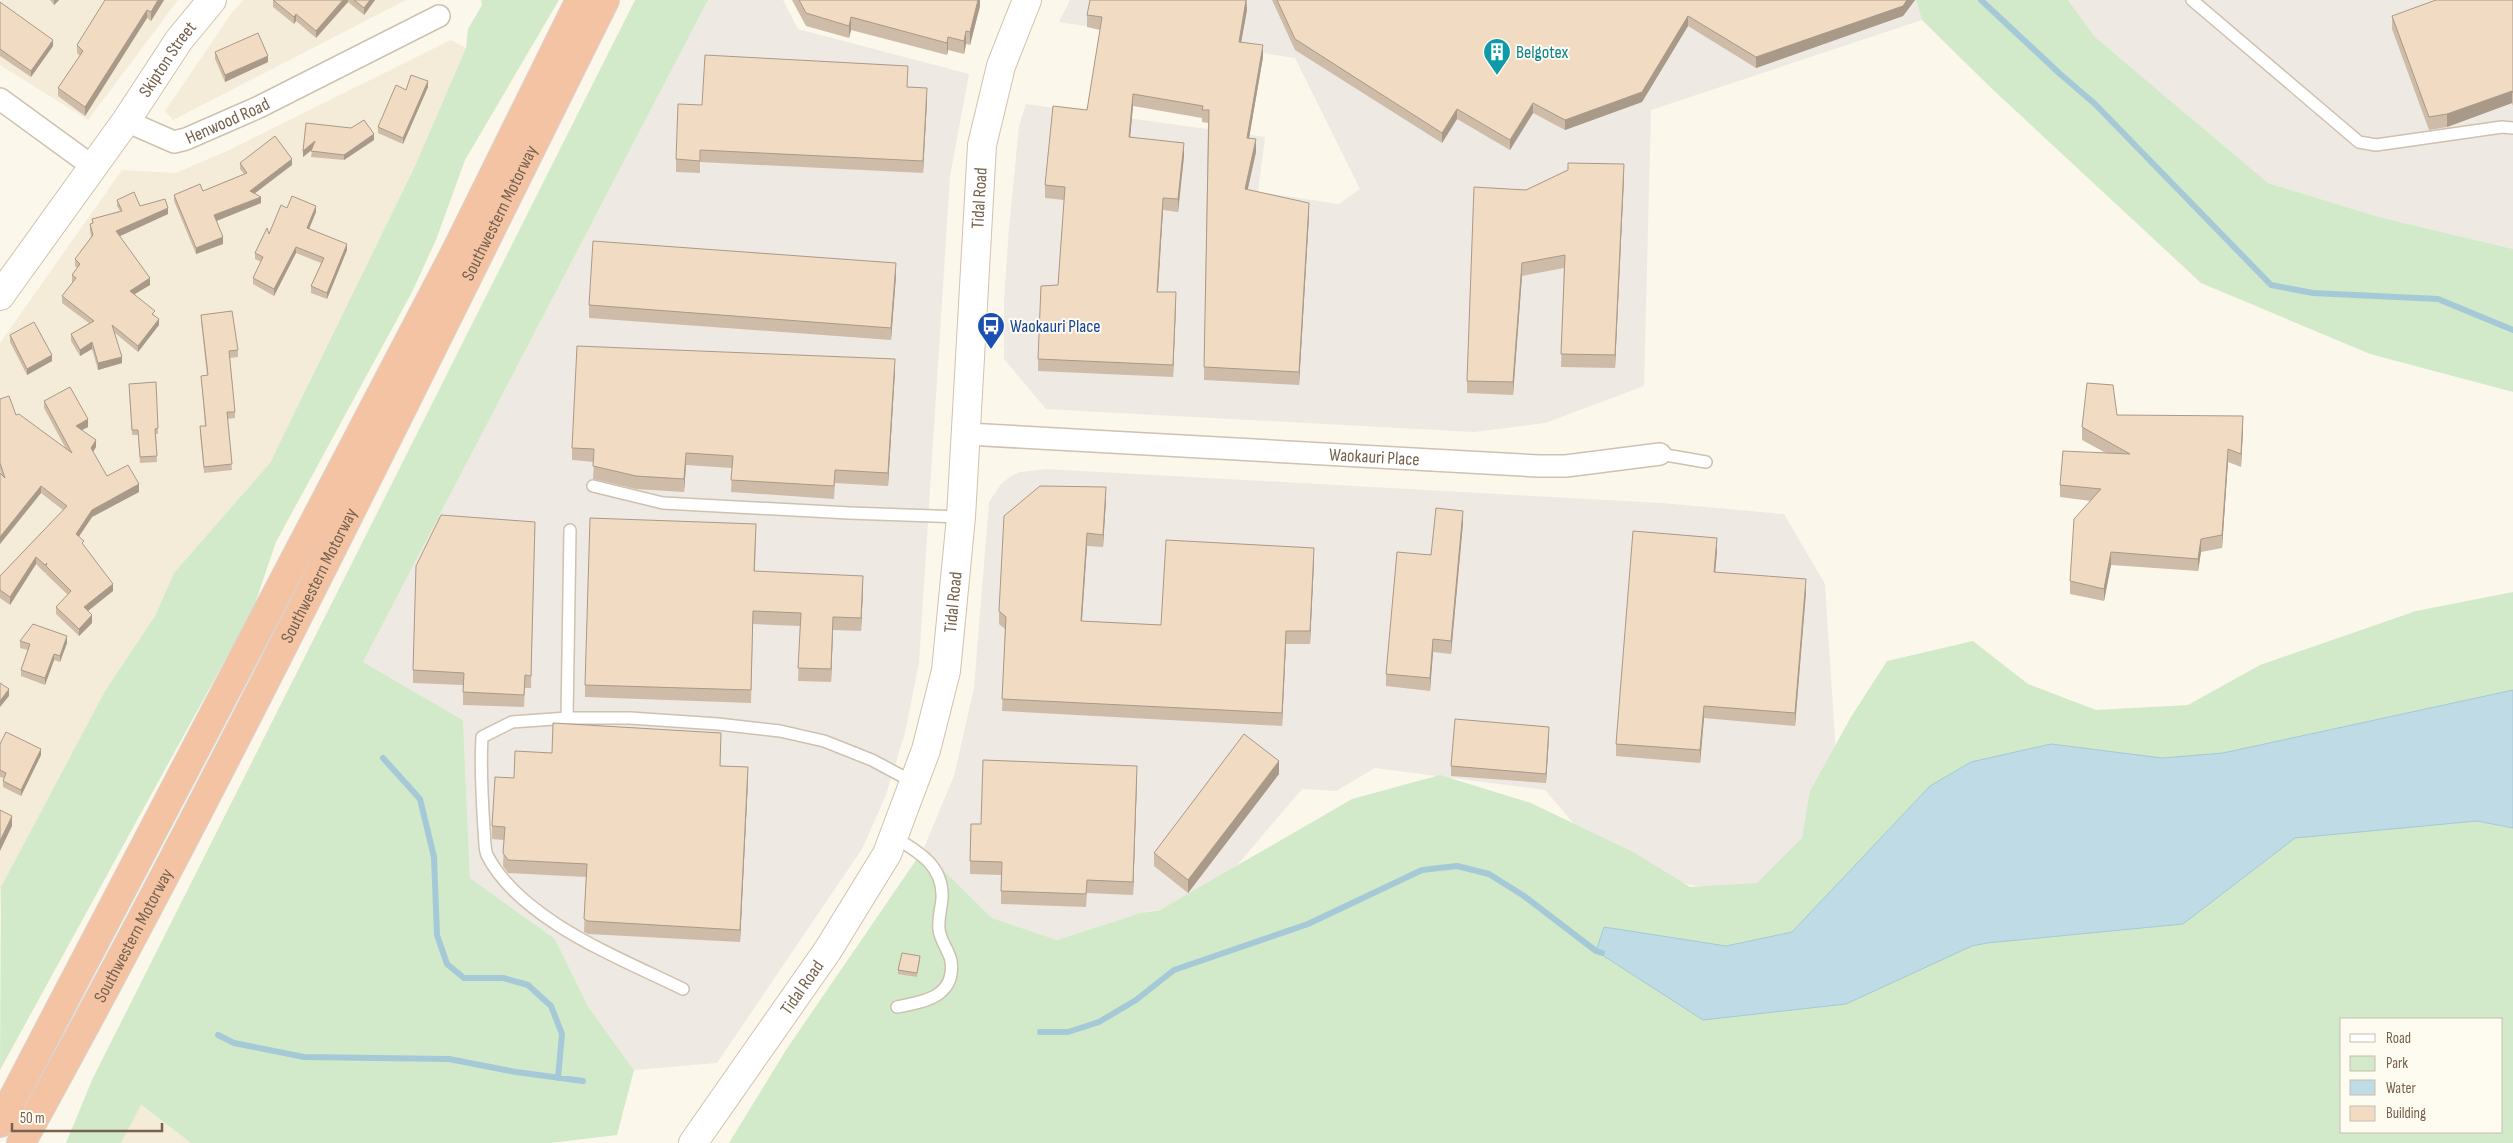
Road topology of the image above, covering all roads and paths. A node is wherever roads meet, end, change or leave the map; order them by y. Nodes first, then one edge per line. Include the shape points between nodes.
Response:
1 (212, 0) edge
2 (580, 0) edge
3 (605, 0) edge
4 (1027, 0) edge
5 (2192, 0) edge
6 (439, 16) dead end
7 (0, 99) edge
8 (126, 121) junction
9 (2513, 128) edge
10 (92, 166) junction
11 (0, 296) edge
12 (967, 434) junction
13 (1660, 454) joint
14 (1706, 462) dead end
15 (593, 486) edge
16 (961, 517) junction
17 (570, 530) dead end
18 (567, 718) junction
19 (913, 782) junction
20 (894, 837) junction
21 (682, 989) dead end
22 (897, 1007) dead end
23 (89, 1021) junction
24 (0, 1123) edge
25 (21, 1143) edge
26 (40, 1143) edge
27 (693, 1143) edge

1 - 8 main road, Skipton Street via 179,40
2 - 24 highway, Southwestern Motorway via 452,257
3 - 23 highway, Southwestern Motorway via 217,775
4 - 12 main road, Tidal Road via 1001,66 982,145
5 - 9 lane via 2359,142 2376,145
6 - 8 street, Henwood Road via 186,139 174,142
7 - 10 street
8 - 10 main road
10 - 11 main road
12 - 13 street, Waokauri Place via 1538,466 1566,466
12 - 16 main road, Tidal Road
13 - 14 lane
15 - 16 lane via 663,503
16 - 19 main road, Tidal Road via 946,671 926,750
17 - 18 lane
18 - 19 lane via 630,718 780,731 824,741 872,760
18 - 21 lane via 512,722 482,737 480,775 486,854 512,891 552,920 595,947
19 - 20 main road, Tidal Road
20 - 22 lane via 924,857 938,873 942,884 939,931 951,962 948,979 938,996
20 - 27 main road, Tidal Road via 887,854 828,950
23 - 25 highway, Southwestern Motorway
23 - 26 highway

